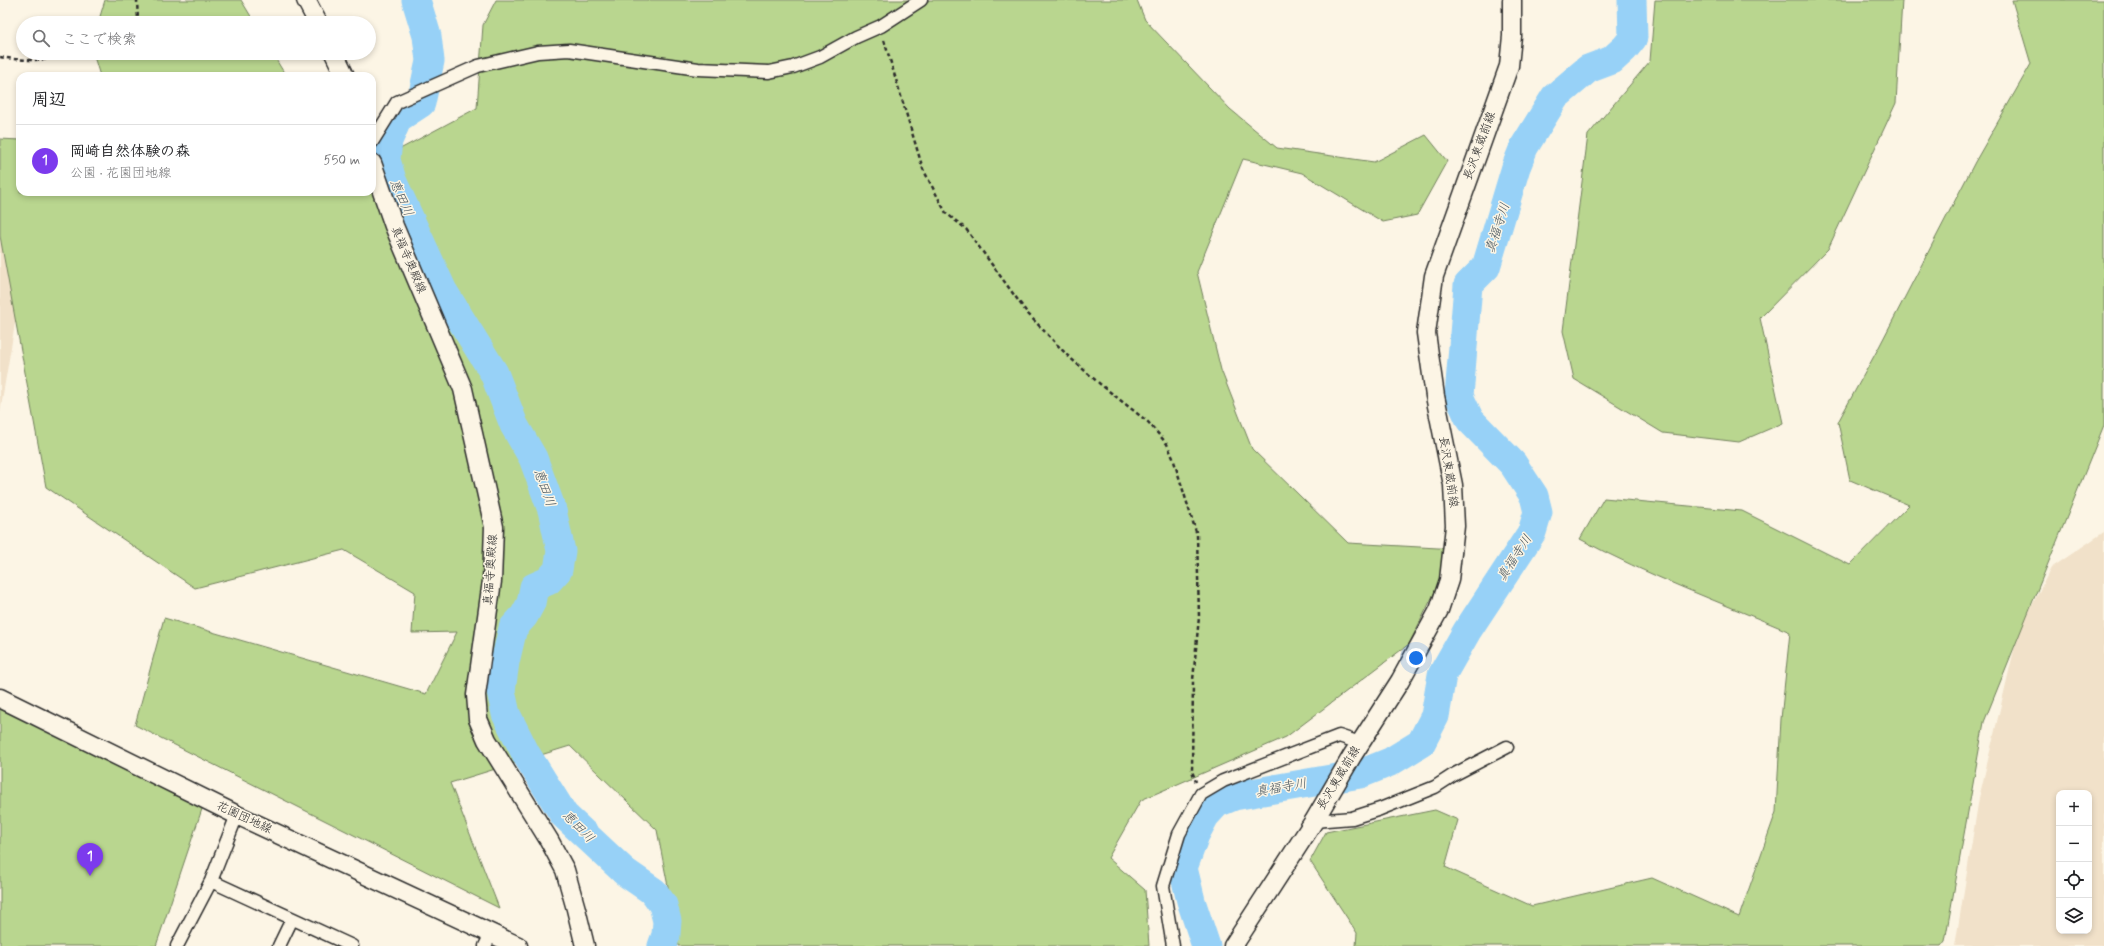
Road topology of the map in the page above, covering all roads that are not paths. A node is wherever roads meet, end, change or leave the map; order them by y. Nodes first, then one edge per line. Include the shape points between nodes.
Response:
1 (306, 0) edge
2 (921, 0) edge
3 (1512, 0) edge
4 (314, 16) edge
5 (337, 60) edge
6 (343, 72) edge
7 (376, 136) edge
8 (376, 174) edge
9 (0, 698) edge
10 (1507, 747) dead end
11 (1356, 749) junction
12 (1317, 814) junction
13 (237, 815) junction
14 (211, 881) junction
15 (292, 919) junction
16 (488, 940) edge
17 (177, 946) edge
18 (279, 946) edge
19 (352, 946) edge
20 (518, 946) edge
21 (585, 946) edge
22 (1173, 946) edge
23 (1232, 946) edge

1 - 4 street
2 - 7 street via 881,26 820,57 769,72 698,69 569,50 538,52 478,66 397,102
3 - 11 street, 長沢東蔵前線 via 1509,66 1434,276 1426,333 1435,396 1453,486 1455,526 1449,580 1426,637
5 - 6 street
8 - 21 street, 真福寺奥殿線 via 394,226 463,389 494,528 492,581 476,695 478,719 487,740 565,870
9 - 13 street, 花園団地線
10 - 12 street via 1435,787 1380,809 1352,818
11 - 12 street, 長沢東蔵前線
11 - 22 street via 1339,736 1223,781 1201,794 1179,834 1164,886
12 - 23 street, 長沢東蔵前線
13 - 14 street
13 - 16 street, 花園団地線
14 - 15 street
14 - 17 street
15 - 18 street
15 - 19 street
16 - 20 street, 花園団地線

